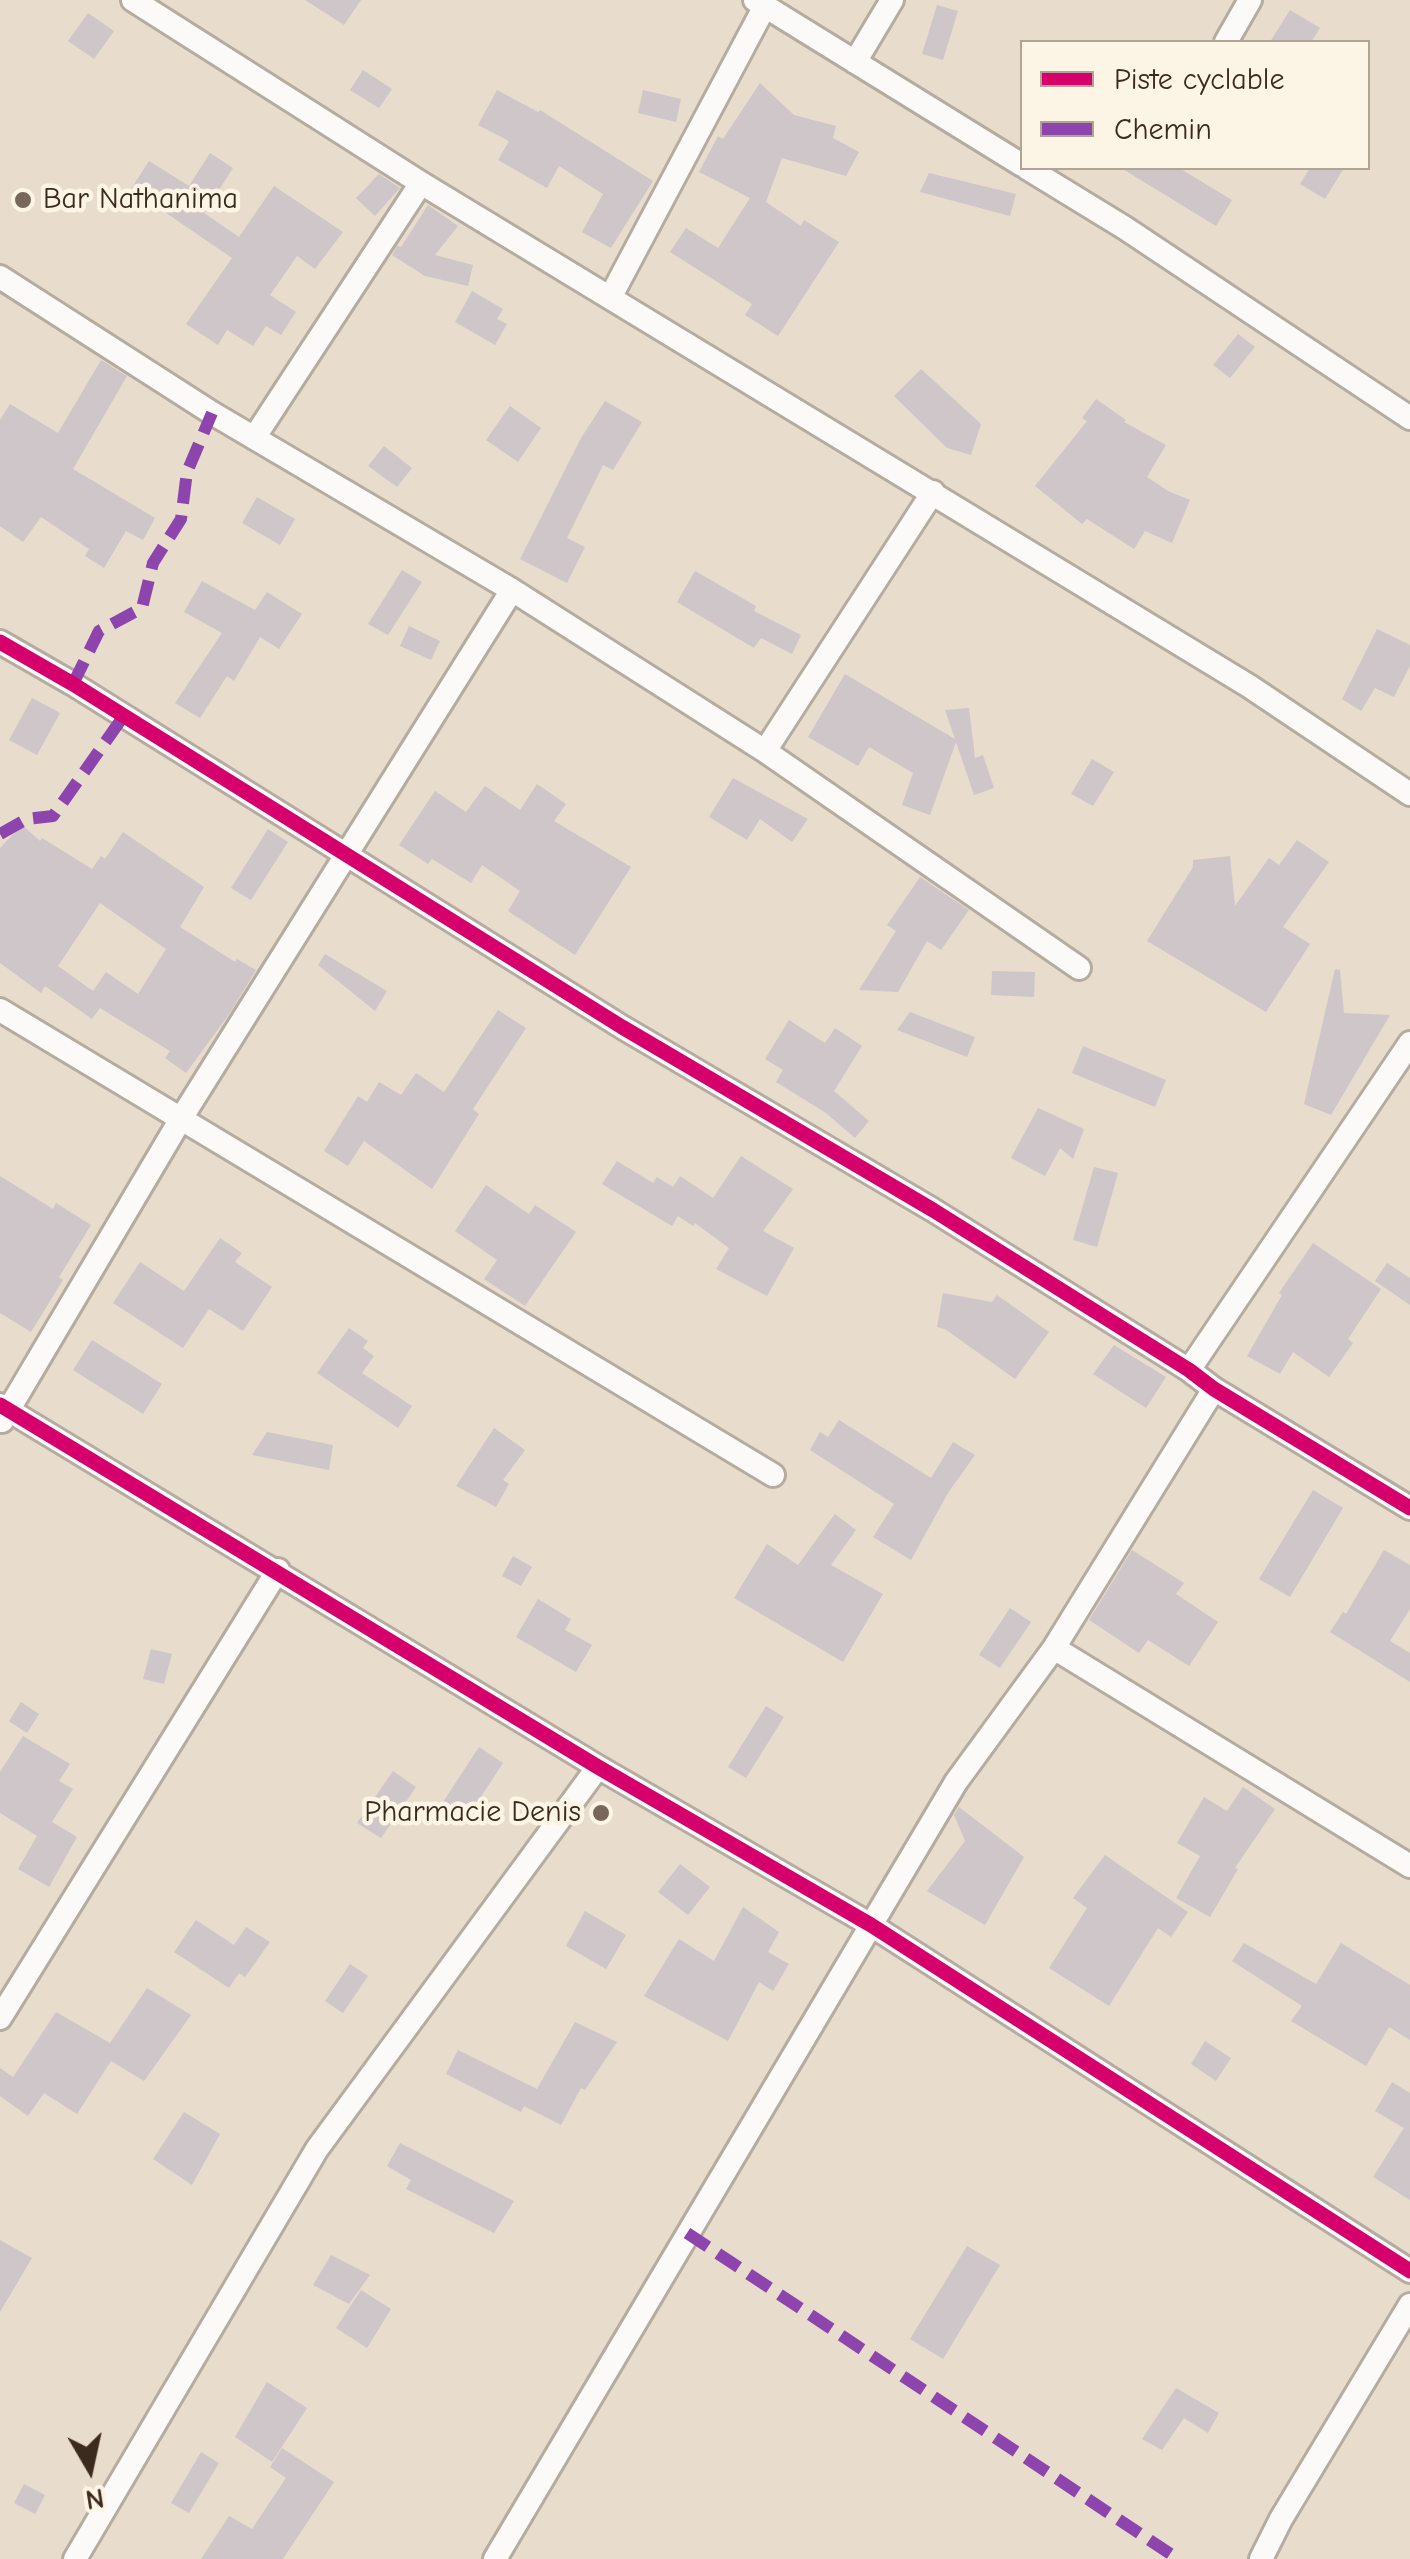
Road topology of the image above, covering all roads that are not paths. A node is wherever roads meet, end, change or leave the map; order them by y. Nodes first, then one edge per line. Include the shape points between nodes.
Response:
1 (133, 0) edge
2 (892, 0) edge
3 (1250, 0) edge
4 (760, 3) edge
5 (1227, 40) edge
6 (855, 62) junction
7 (1020, 163) edge
8 (1032, 170) edge
9 (421, 183) junction
10 (0, 277) edge
11 (611, 296) junction
12 (1410, 418) edge
13 (254, 438) junction
14 (933, 492) junction
15 (512, 590) junction
16 (0, 642) edge
17 (765, 750) junction
18 (1410, 794) edge
19 (345, 853) junction
20 (1079, 968) dead end
21 (0, 1010) edge
22 (1410, 1043) edge
23 (182, 1118) junction
24 (1189, 1370) junction
25 (1214, 1389) junction
26 (3, 1413) edge
27 (773, 1476) dead end
28 (1410, 1508) edge
29 (278, 1570) junction
30 (1054, 1648) junction
31 (598, 1766) junction
32 (1410, 1866) edge
33 (871, 1925) junction
34 (0, 2018) edge
35 (1410, 2271) edge
36 (1410, 2305) edge
37 (75, 2559) edge
38 (495, 2559) edge
39 (1261, 2559) edge

1 - 9 street
2 - 6 street
3 - 5 street
4 - 6 street
4 - 11 street
6 - 7 street
8 - 12 street
9 - 11 street
9 - 13 street
10 - 13 street
11 - 14 street
13 - 15 street
14 - 17 street
14 - 18 street via 1249,686
15 - 17 street
15 - 19 street
16 - 19 street
17 - 20 street
19 - 23 street
19 - 24 street
21 - 23 street
22 - 24 street
23 - 26 street
23 - 27 street
24 - 25 street
25 - 28 street
25 - 30 street
26 - 29 street
29 - 31 street
29 - 34 street
30 - 32 street
30 - 33 street via 956,1782
31 - 33 street
31 - 37 street via 317,2149
33 - 35 street
33 - 38 street
36 - 39 street

